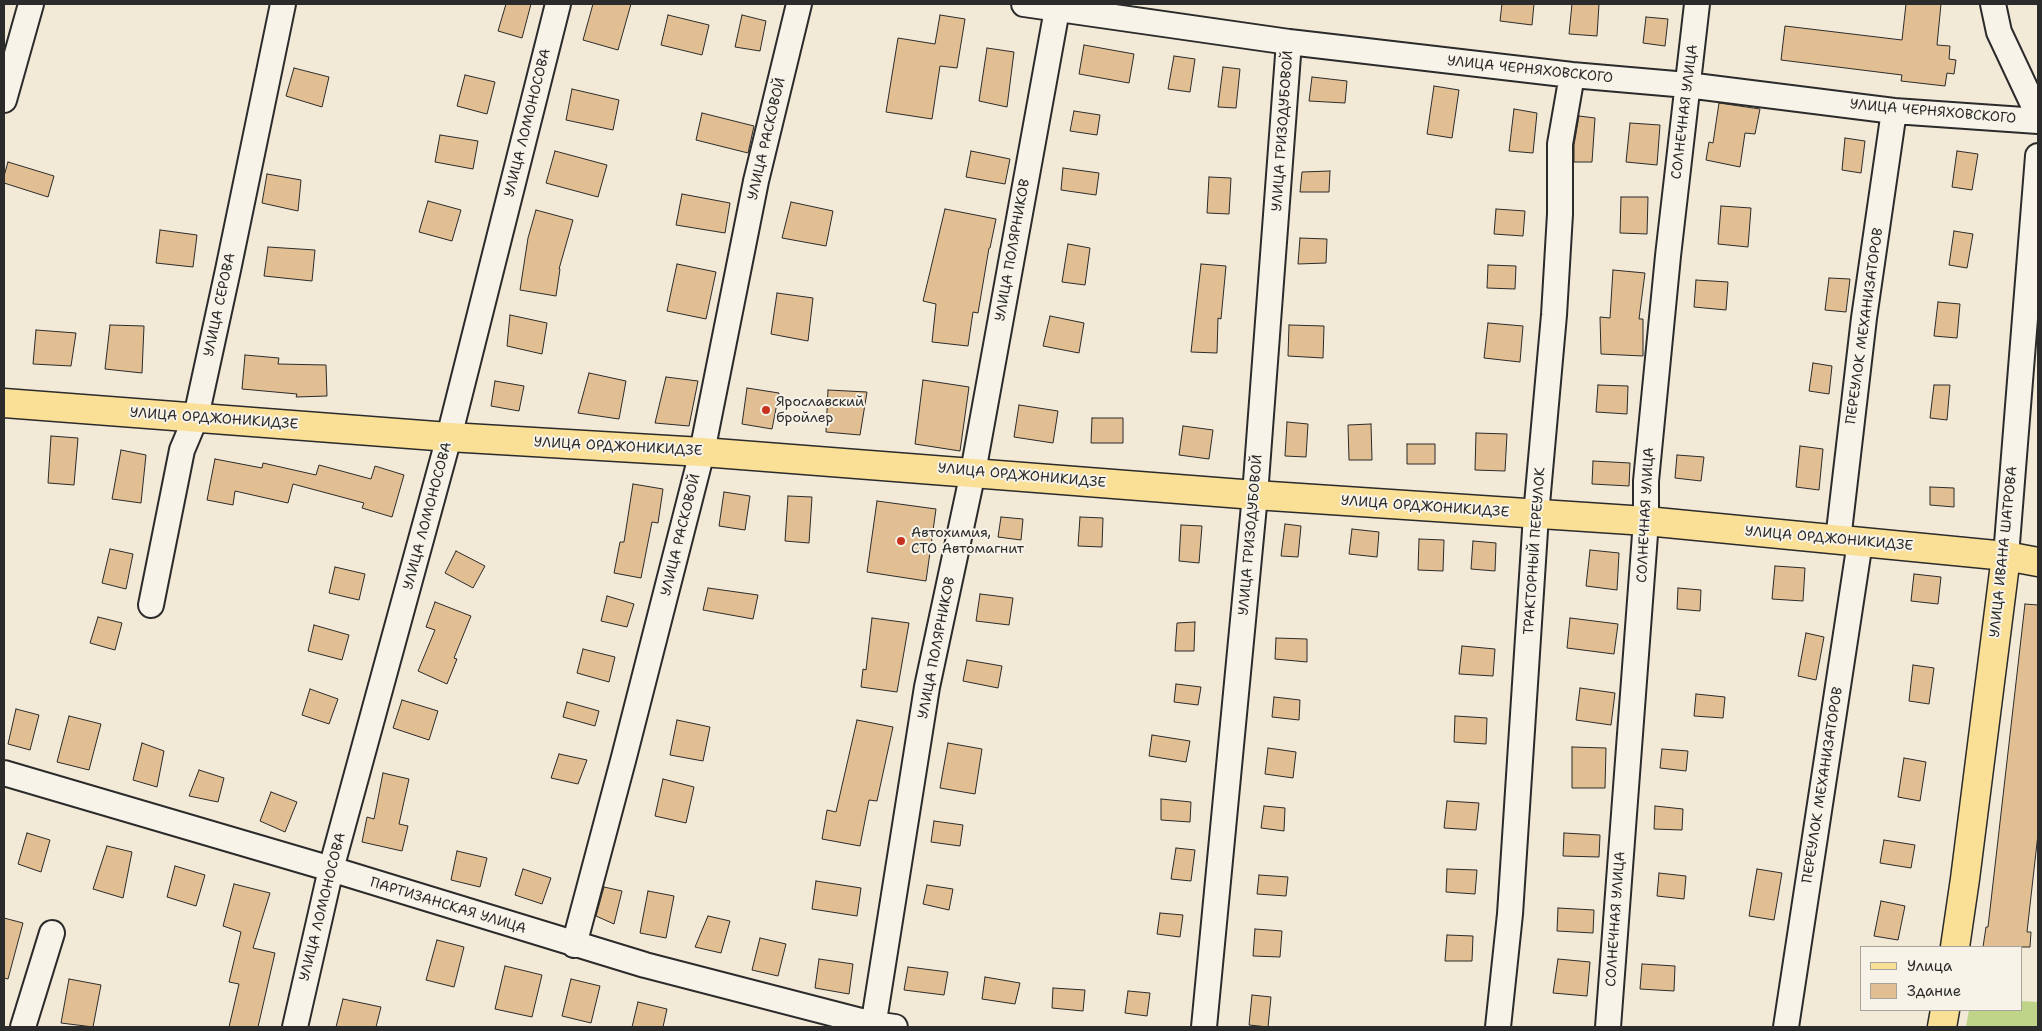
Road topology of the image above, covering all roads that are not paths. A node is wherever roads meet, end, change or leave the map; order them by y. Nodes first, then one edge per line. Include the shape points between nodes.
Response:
1 (31, 4) edge
2 (283, 4) edge
3 (558, 4) edge
4 (799, 4) edge
5 (1024, 4) edge
6 (1697, 4) edge
7 (1993, 4) edge
8 (1057, 6) edge
9 (1290, 42) junction
10 (1572, 76) junction
11 (1687, 85) junction
12 (4, 100) edge
13 (1894, 112) junction
14 (2038, 115) edge
15 (2038, 121) edge
16 (2038, 156) edge
17 (4, 404) edge
18 (196, 417) junction
19 (449, 437) junction
20 (702, 452) junction
21 (973, 472) junction
22 (1255, 495) junction
23 (1536, 514) junction
24 (1646, 521) junction
25 (1849, 541) junction
26 (2006, 556) junction
27 (2038, 562) edge
28 (151, 605) dead end
29 (4, 773) edge
30 (331, 869) junction
31 (52, 933) dead end
32 (574, 945) junction
33 (1955, 946) edge
34 (1945, 1011) edge
35 (880, 1026) edge
36 (22, 1027) edge
37 (295, 1027) edge
38 (1204, 1027) edge
39 (1498, 1027) edge
40 (1608, 1027) edge
41 (1786, 1027) edge
42 (1942, 1027) edge

1 - 12 street
2 - 18 street, УЛИЦА СЕРОВА
3 - 19 street, УЛИЦА ЛОМОНОСОВА
4 - 20 street, УЛИЦА РАСКОВОЙ via 756,180
5 - 8 street, УЛИЦА ЧЕРНЯХОВСКОГО
6 - 11 street, СОЛНЕЧНАЯ УЛИЦА
7 - 14 street via 1999,32
8 - 9 street, УЛИЦА ЧЕРНЯХОВСКОГО
8 - 21 street, УЛИЦА ПОЛЯРНИКОВ
9 - 10 street, УЛИЦА ЧЕРНЯХОВСКОГО
9 - 22 street, УЛИЦА ГРИЗОДУБОВОЙ
10 - 11 street, УЛИЦА ЧЕРНЯХОВСКОГО
10 - 23 street, ТРАКТОРНЫЙ ПЕРЕУЛОК via 1560,144 1554,315
11 - 13 street, УЛИЦА ЧЕРНЯХОВСКОГО
11 - 24 street, СОЛНЕЧНАЯ УЛИЦА via 1646,481
13 - 15 street, УЛИЦА ЧЕРНЯХОВСКОГО
13 - 25 street, ПЕРЕУЛОК МЕХАНИЗАТОРОВ via 1864,318
16 - 26 street, УЛИЦА ИВАНА ШАТРОВА
17 - 18 main road, УЛИЦА ОРДЖОНИКИДЗЕ
18 - 19 main road, УЛИЦА ОРДЖОНИКИДЗЕ
18 - 28 street, УЛИЦА СЕРОВА via 182,450
19 - 20 main road, УЛИЦА ОРДЖОНИКИДЗЕ
19 - 30 street, УЛИЦА ЛОМОНОСОВА
20 - 21 main road, УЛИЦА ОРДЖОНИКИДЗЕ
20 - 32 street, УЛИЦА РАСКОВОЙ
21 - 22 main road, УЛИЦА ОРДЖОНИКИДЗЕ
21 - 35 street, УЛИЦА ПОЛЯРНИКОВ via 927,687
22 - 23 main road, УЛИЦА ОРДЖОНИКИДЗЕ
22 - 38 street, УЛИЦА ГРИЗОДУБОВОЙ
23 - 24 main road, УЛИЦА ОРДЖОНИКИДЗЕ
23 - 39 street, ТРАКТОРНЫЙ ПЕРЕУЛОК via 1510,914
24 - 25 main road, УЛИЦА ОРДЖОНИКИДЗЕ
24 - 40 street, СОЛНЕЧНАЯ УЛИЦА
25 - 26 main road, УЛИЦА ОРДЖОНИКИДЗЕ
25 - 41 street, ПЕРЕУЛОК МЕХАНИЗАТОРОВ
26 - 27 main road, УЛИЦА ОРДЖОНИКИДЗЕ
26 - 33 main road, УЛИЦА ИВАНА ШАТРОВА
29 - 30 street, ПАРТИЗАНСКАЯ УЛИЦА
30 - 32 street, ПАРТИЗАНСКАЯ УЛИЦА
30 - 37 street, УЛИЦА ЛОМОНОСОВА
31 - 36 street
32 - 35 street, ПАРТИЗАНСКАЯ УЛИЦА
34 - 42 main road

